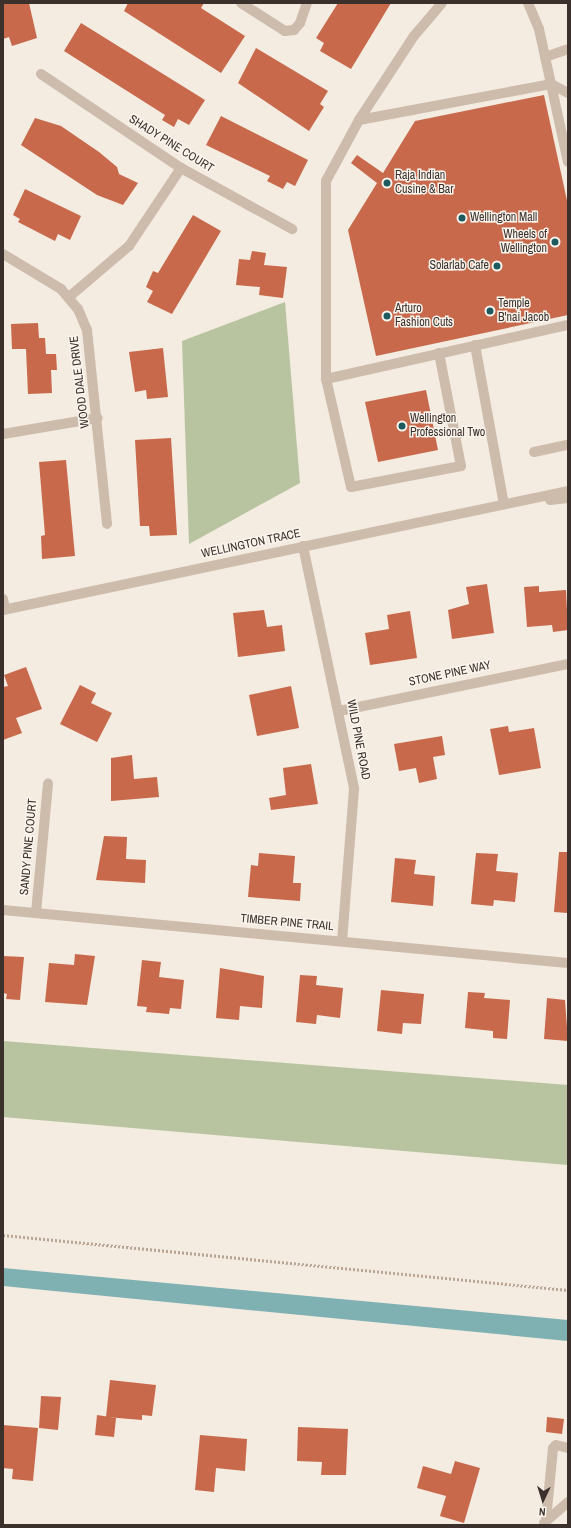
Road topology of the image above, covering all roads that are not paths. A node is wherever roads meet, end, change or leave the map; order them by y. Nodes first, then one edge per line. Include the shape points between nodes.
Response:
1 (241, 3) edge
2 (307, 3) edge
3 (442, 3) edge
4 (528, 3) edge
5 (568, 49) edge
6 (545, 57) junction
7 (41, 74) dead end
8 (551, 84) junction
9 (568, 93) edge
10 (359, 120) junction
11 (566, 145) edge
12 (568, 162) edge
13 (181, 168) junction
14 (292, 228) dead end
15 (3, 254) edge
16 (69, 297) junction
17 (568, 325) edge
18 (475, 345) junction
19 (439, 353) junction
20 (326, 379) junction
21 (98, 418) junction
22 (3, 434) edge
23 (568, 445) edge
24 (534, 452) dead end
25 (568, 491) edge
26 (568, 498) edge
27 (504, 504) junction
28 (108, 524) dead end
29 (304, 546) junction
30 (3, 599) edge
31 (4, 609) edge
32 (568, 664) edge
33 (339, 711) junction
34 (48, 784) dead end
35 (3, 910) edge
36 (36, 913) junction
37 (342, 941) junction
38 (568, 963) edge
39 (568, 1448) edge
40 (568, 1502) edge
41 (545, 1523) edge

1 - 2 street via 285,31 294,30 300,23
3 - 10 street via 414,36
4 - 6 street via 539,29
5 - 6 street
6 - 8 street
7 - 13 street, SHADY PINE COURT
8 - 9 street
8 - 10 street
8 - 11 street
10 - 20 street via 326,181
11 - 12 street
13 - 14 street, SHADY PINE COURT
13 - 16 street via 129,246
15 - 16 street, WOOD DALE DRIVE via 43,275
16 - 21 street, WOOD DALE DRIVE via 83,319 90,341
17 - 18 street
18 - 19 street
18 - 27 street
19 - 20 street
19 - 20 street via 461,466 351,487
21 - 22 street
21 - 28 street, WOOD DALE DRIVE
23 - 24 street
25 - 27 street, WELLINGTON TRACE
26 - 27 street, WELLINGTON TRACE
27 - 29 street, WELLINGTON TRACE
29 - 31 street, WELLINGTON TRACE
29 - 33 street, WILD PINE ROAD
30 - 31 street
32 - 33 street, STONE PINE WAY
33 - 37 street, WILD PINE ROAD via 354,795
34 - 36 street, SANDY PINE COURT
35 - 36 street, TIMBER PINE TRAIL
36 - 37 street, TIMBER PINE TRAIL
37 - 38 street, TIMBER PINE TRAIL
39 - 41 street via 556,1445 553,1448
40 - 41 street

